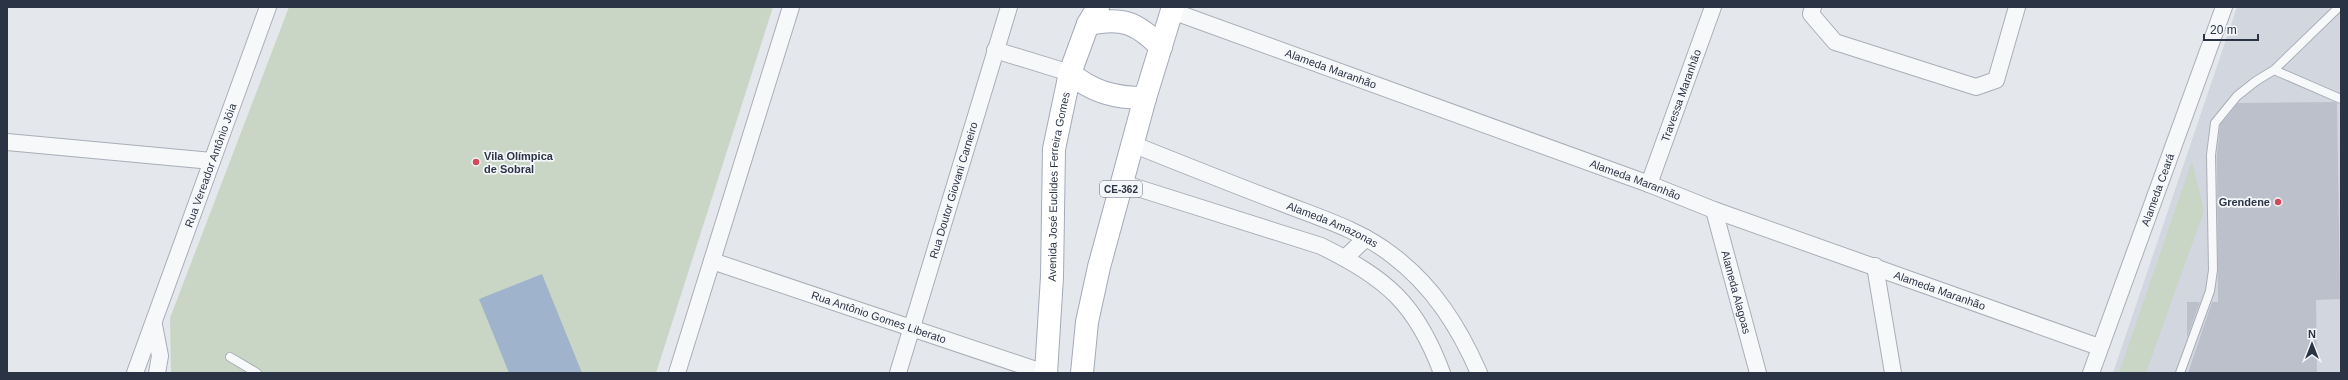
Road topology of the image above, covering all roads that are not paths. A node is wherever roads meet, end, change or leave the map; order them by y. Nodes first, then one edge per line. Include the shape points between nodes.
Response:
1 (268, 7) edge
2 (791, 7) edge
3 (1009, 7) edge
4 (1713, 7) edge
5 (1813, 7) edge
6 (2018, 7) edge
7 (2224, 7) edge
8 (2339, 7) edge
9 (1172, 9) edge
10 (1093, 16) edge
11 (1161, 47) junction
12 (995, 50) junction
13 (2274, 70) junction
14 (1070, 73) junction
15 (1145, 98) junction
16 (2341, 99) edge
17 (7, 142) edge
18 (1132, 144) junction
19 (212, 161) junction
20 (1122, 183) junction
21 (1649, 184) junction
22 (1714, 210) junction
23 (1366, 238) junction
24 (1345, 258) junction
25 (712, 261) junction
26 (1875, 266) junction
27 (1430, 292) junction
28 (1407, 307) junction
29 (154, 324) junction
30 (912, 329) junction
31 (2099, 347) junction
32 (230, 357) dead end
33 (135, 373) edge
34 (157, 373) edge
35 (257, 373) edge
36 (677, 373) edge
37 (898, 373) edge
38 (1046, 373) edge
39 (1082, 373) edge
40 (1442, 373) edge
41 (1479, 373) edge
42 (1758, 373) edge
43 (1893, 373) edge
44 (2091, 373) edge
45 (2180, 373) edge

1 - 19 street, Rua Vereador Antônio Jóia
2 - 25 street
3 - 12 street, Rua Doutor Giovani Carneiro
4 - 21 street, Travessa Maranhão
5 - 6 street via 1811,14 1835,42 1976,87 1996,80
7 - 31 street, Alameda Ceará
8 - 13 lane
9 - 11 main road, CE-362
9 - 21 street, Alameda Maranhão
10 - 11 main road via 1126,21 1151,37
10 - 14 main road, Avenida José Euclides Ferreira Gomes
11 - 15 main road, CE-362
12 - 14 street
12 - 30 street, Rua Doutor Giovani Carneiro
13 - 16 lane
13 - 45 lane via 2237,96 2215,123 2211,155 2214,244 2212,277 2210,291
14 - 15 main road via 1082,84 1106,95
14 - 38 main road, Avenida José Euclides Ferreira Gomes via 1054,149 1052,277
15 - 18 main road, CE-362
17 - 19 street
18 - 20 main road, CE-362
18 - 23 street, Alameda Amazonas
19 - 29 street, Rua Vereador Antônio Jóia
20 - 24 street, Alameda Amazonas via 1321,246
20 - 39 main road, CE-362 via 1087,322
21 - 22 street, Alameda Maranhão
22 - 26 street, Alameda Maranhão
22 - 42 street, Alameda Alagoas
23 - 24 street
23 - 27 street, Alameda Amazonas via 1411,271
24 - 28 street, Alameda Amazonas via 1380,279
25 - 30 street, Rua Antônio Gomes Liberato
25 - 36 street
26 - 31 street, Alameda Maranhão
26 - 43 street
27 - 28 street
27 - 41 street, Alameda Amazonas via 1463,336
28 - 40 street, Alameda Amazonas via 1418,321
29 - 33 street, Rua Vereador Antônio Jóia
29 - 34 street via 160,356
30 - 37 street, Rua Doutor Giovani Carneiro
30 - 38 street, Rua Antônio Gomes Liberato
31 - 44 street, Alameda Ceará
32 - 35 lane

